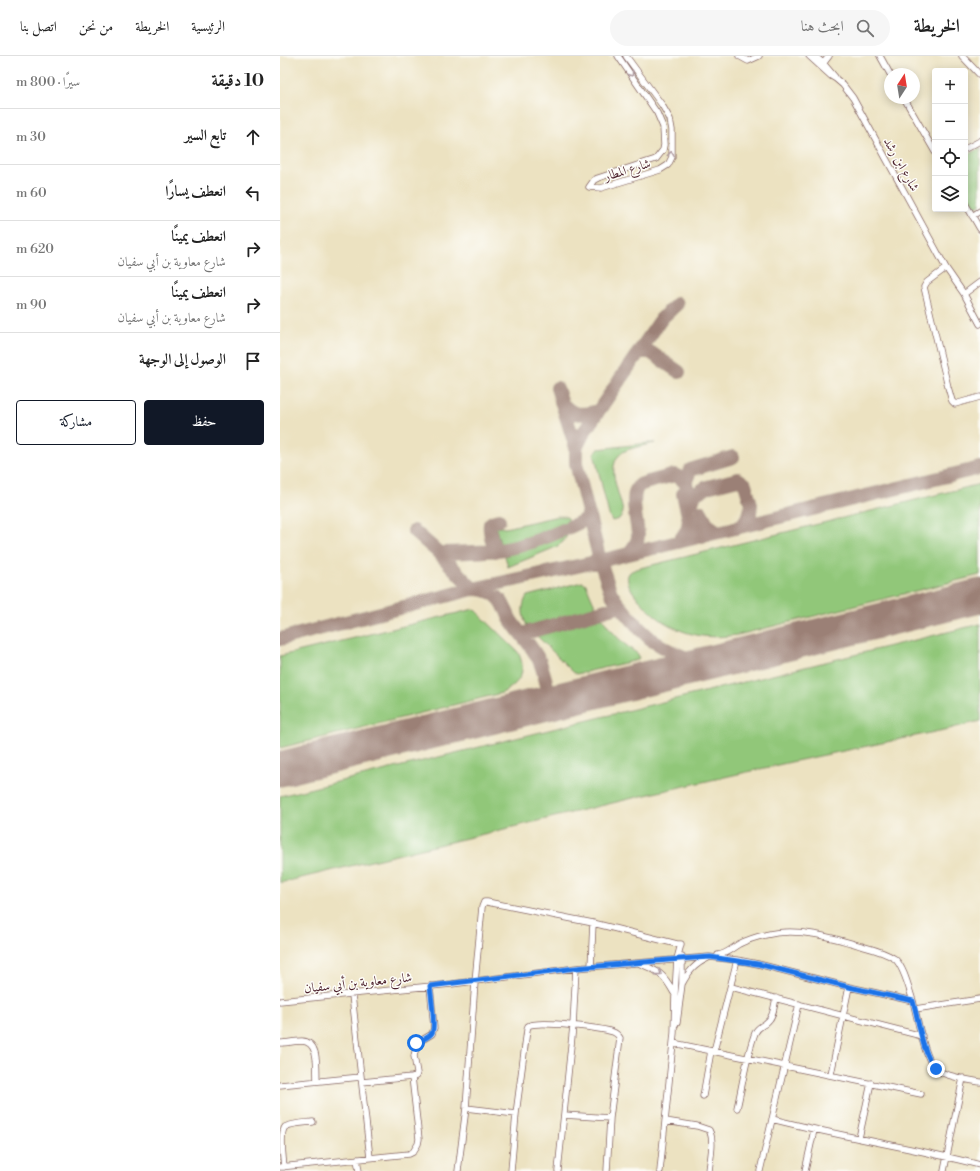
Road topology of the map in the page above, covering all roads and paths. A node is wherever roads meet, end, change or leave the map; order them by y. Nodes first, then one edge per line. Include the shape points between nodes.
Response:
1 (618, 56) edge
2 (626, 56) edge
3 (739, 56) edge
4 (759, 56) edge
5 (809, 56) edge
6 (829, 56) edge
7 (880, 56) edge
8 (962, 56) edge
9 (819, 61) edge
10 (887, 68) edge
11 (980, 75) edge
12 (650, 88) junction
13 (644, 93) junction
14 (907, 104) edge
15 (654, 107) junction
16 (666, 110) junction
17 (672, 130) junction
18 (664, 132) junction
19 (980, 141) edge
20 (932, 147) edge
21 (968, 147) edge
22 (968, 209) edge
23 (980, 211) edge
24 (972, 216) junction
25 (980, 229) edge
26 (946, 268) junction
27 (980, 282) edge
28 (964, 294) junction
29 (980, 324) edge
30 (980, 397) edge
31 (593, 923) junction
32 (710, 957) junction
33 (680, 959) junction
34 (737, 960) junction
35 (636, 963) junction
36 (591, 967) junction
37 (576, 968) junction
38 (475, 982) junction
39 (682, 984) junction
40 (430, 986) junction
41 (731, 986) junction
42 (849, 987) junction
43 (675, 993) junction
44 (352, 995) junction
45 (776, 998) junction
46 (980, 999) edge
47 (280, 1001) edge
48 (913, 1001) junction
49 (800, 1004) junction
50 (915, 1009) junction
51 (844, 1015) junction
52 (573, 1026) junction
53 (674, 1033) junction
54 (922, 1036) junction
55 (673, 1042) junction
56 (280, 1043) edge
57 (713, 1051) junction
58 (748, 1058) junction
59 (784, 1065) junction
60 (831, 1074) junction
61 (412, 1077) junction
62 (962, 1078) junction
63 (362, 1080) junction
64 (317, 1081) junction
65 (980, 1082) edge
66 (871, 1083) junction
67 (280, 1085) edge
68 (921, 1094) dead end
69 (703, 1096) dead end
70 (466, 1108) junction
71 (737, 1108) dead end
72 (516, 1114) junction
73 (564, 1115) junction
74 (610, 1118) junction
75 (772, 1120) junction
76 (665, 1121) junction
77 (313, 1122) dead end
78 (814, 1130) junction
79 (859, 1138) junction
80 (947, 1156) junction
81 (370, 1158) junction
82 (357, 1159) junction
83 (980, 1165) edge
84 (282, 1167) edge
85 (359, 1171) edge
86 (458, 1171) edge
87 (511, 1171) edge
88 (558, 1171) edge
89 (607, 1171) edge
90 (660, 1171) edge
91 (709, 1171) edge
92 (760, 1171) edge
93 (805, 1171) edge
94 (944, 1171) edge

1 -> 13 street, شارع المطار
2 - 12 street, شارع المطار
3 - 4 street via 748,61
5 - 9 street, شارع ابن رشد
6 - 9 street
7 - 10 street
8 - 11 street
9 - 26 street, شارع ابن رشد via 833,73 852,98
12 - 13 street
12 - 16 street, شارع المطار
13 - 15 street, شارع المطار
14 - 20 street
15 - 16 street via 664,115
15 - 18 street, شارع المطار
16 - 17 street, شارع المطار
17 - 18 street
18 -> 17 street, شارع المطار via 663,150 656,159 598,178 589,187 602,188 664,168 672,157
19 - 21 street
22 - 24 street
23 - 24 street
24 - 25 street
26 - 28 street, شارع ابن رشد
26 - 30 street via 927,282 924,290 948,387 955,404
27 - 28 street
28 - 29 street, شارع ابن رشد
31 - 33 street via 681,944
31 - 36 street
31 - 38 street via 484,902
32 - 33 street, شارع معاوية بن أبي سفيان
32 - 34 street, شارع معاوية بن أبي سفيان
32 - 39 street via 695,965
32 - 48 street via 724,955 749,940 781,932 808,933 842,940 879,951 895,960 900,965
33 - 35 street, شارع معاوية بن أبي سفيان
33 - 39 street
33 - 43 street
34 - 41 street
34 - 42 street, شارع معاوية بن أبي سفيان
35 - 36 street, شارع معاوية بن أبي سفيان
35 -> 43 street via 660,972
36 - 37 street, شارع معاوية بن أبي سفيان
37 - 38 street, شارع معاوية بن أبي سفيان
37 - 52 street
38 - 40 street, شارع معاوية بن أبي سفيان
38 - 70 street
39 - 53 street
40 - 44 street, شارع معاوية بن أبي سفيان
40 - 61 street via 434,1028 432,1034 416,1043 414,1056 417,1073
41 - 45 street
41 - 57 street
42 - 48 street, شارع معاوية بن أبي سفيان
42 - 51 street
43 - 53 street
44 - 47 street, شارع معاوية بن أبي سفيان
44 - 63 street
45 - 49 street
45 - 58 street via 769,1021 760,1025 756,1032
46 - 50 street
48 - 50 street
49 - 51 street
49 - 59 street
50 - 54 street
51 - 54 street
51 - 60 street
52 - 72 street via 528,1026
52 - 73 street
52 - 74 street via 614,1032 620,1038
53 - 55 street
54 - 62 street via 933,1067
55 - 57 street
55 - 76 street
56 - 64 street via 303,1041 315,1049
57 - 58 street
57 - 69 street
58 - 59 street
58 - 71 street
59 - 60 street
59 - 75 street
60 - 66 street
61 - 63 street
61 - 81 street via 418,1139 416,1148 409,1154
62 - 65 street
62 - 80 street
63 - 64 street
63 - 81 street
64 - 67 street
66 - 68 street
66 - 79 street
70 - 72 street
70 - 86 street
72 - 87 street
73 - 74 street
73 - 88 street
74 - 89 street
75 - 78 street
75 - 92 street
76 - 90 street
76 - 91 street via 709,1130 712,1140
77 - 84 street via 290,1125 282,1131
78 - 79 street
78 - 93 street
79 - 80 street
80 - 83 street
80 - 94 street
81 - 82 street
82 - 84 street
82 - 85 street

